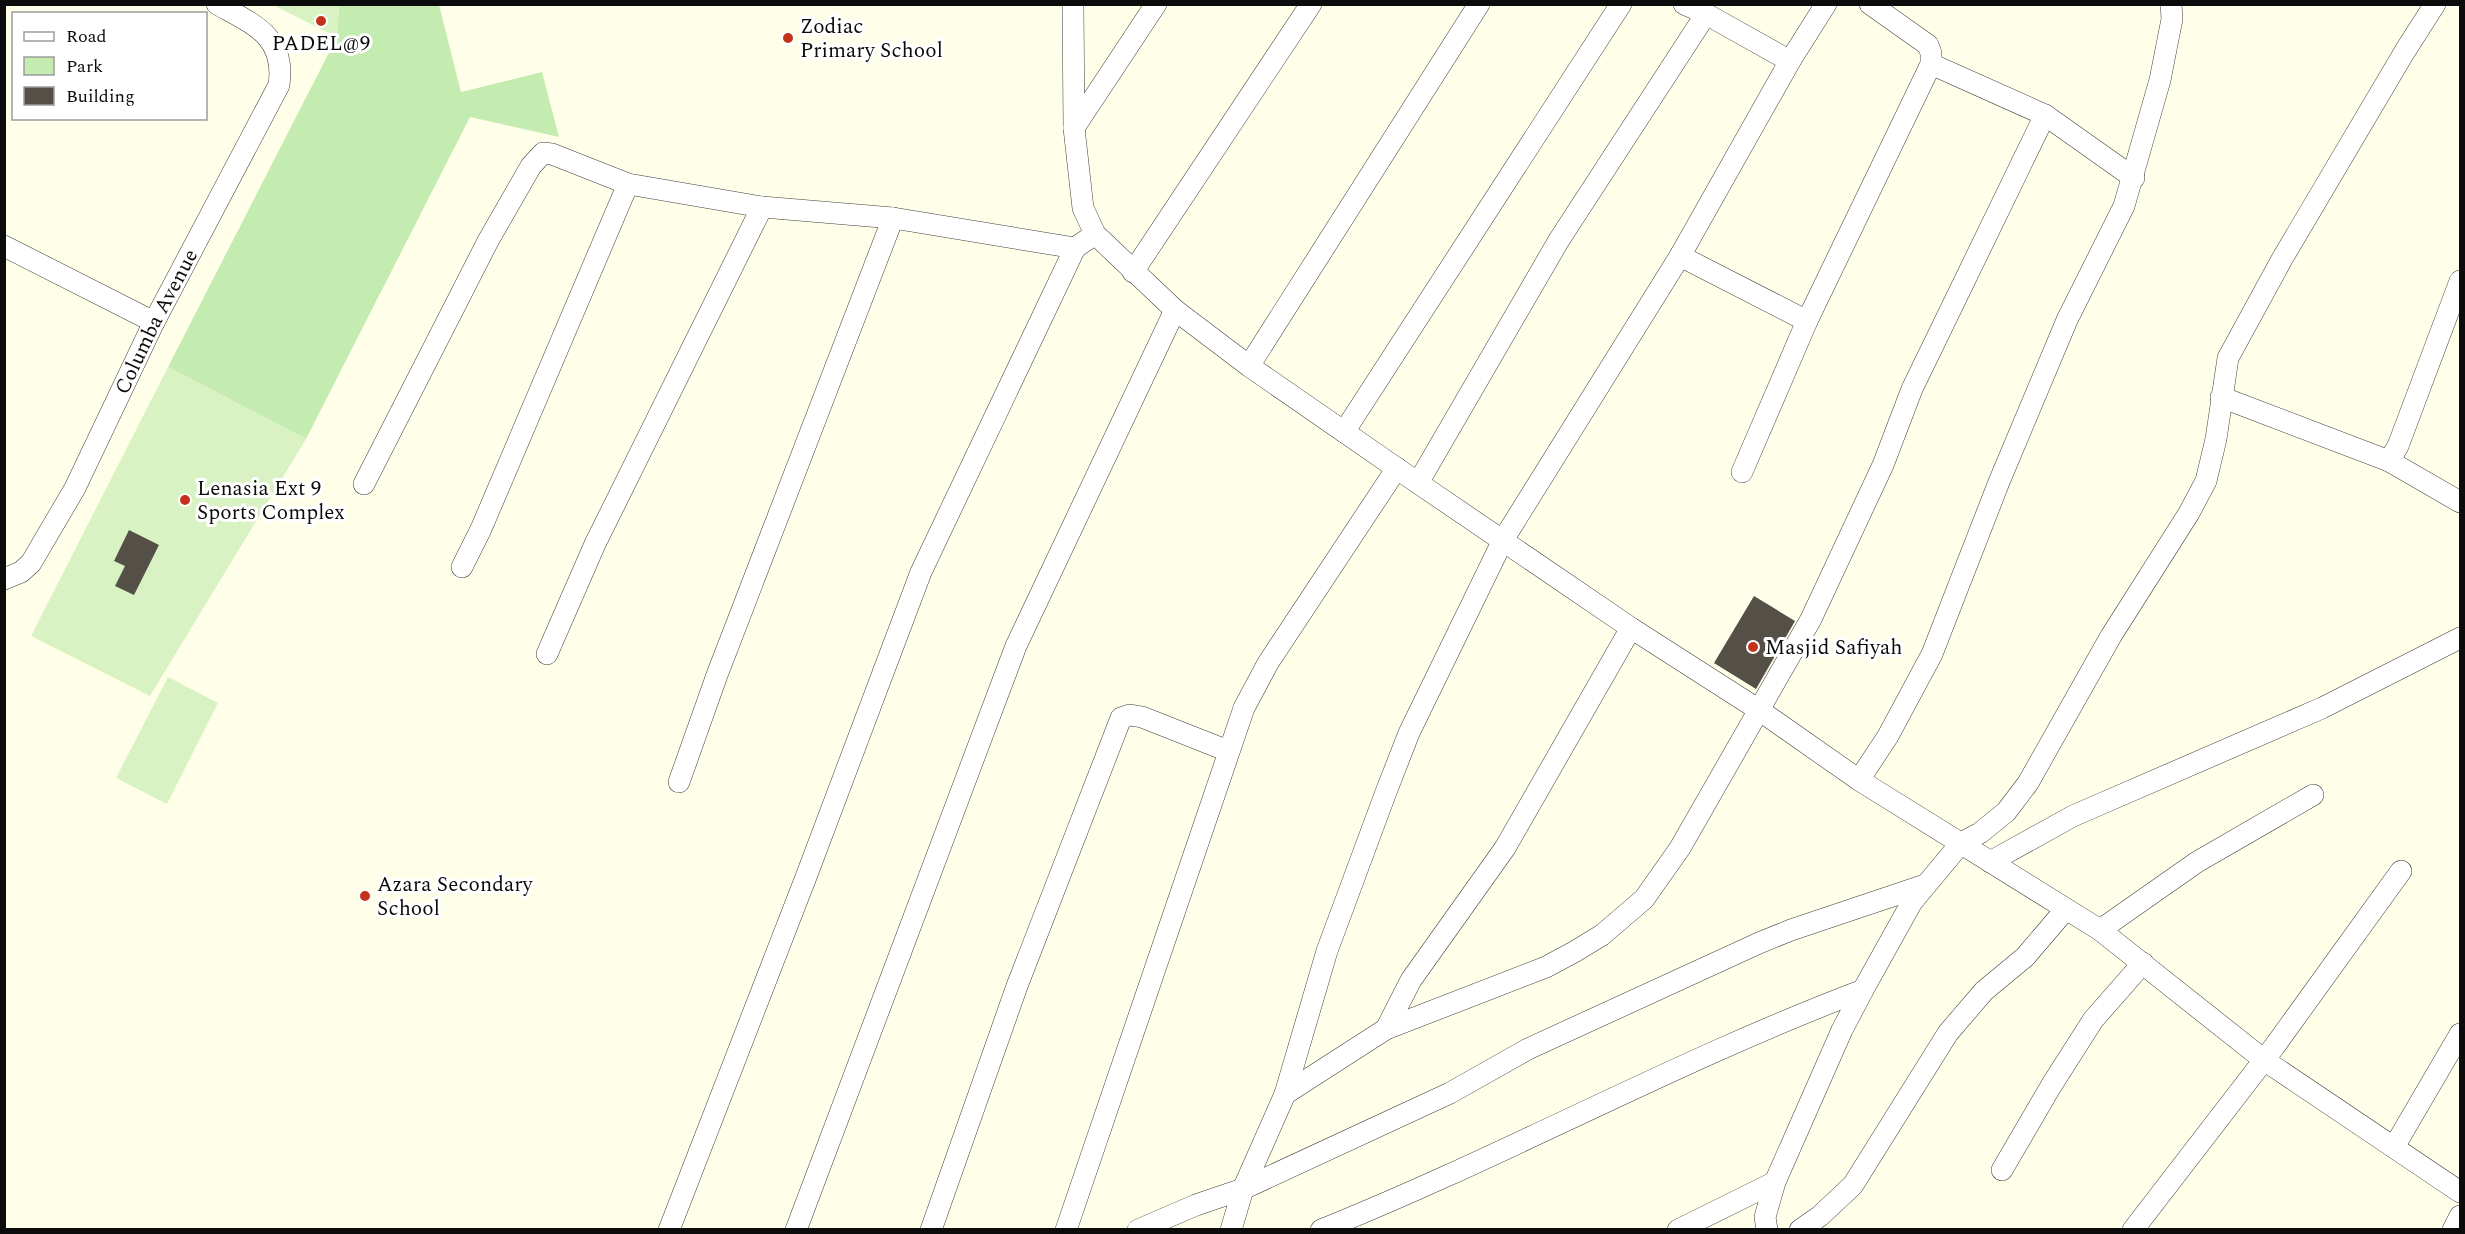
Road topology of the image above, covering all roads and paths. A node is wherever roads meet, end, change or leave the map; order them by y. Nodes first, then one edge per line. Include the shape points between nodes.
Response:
1 (217, 4) edge
2 (1073, 4) edge
3 (1156, 4) edge
4 (1311, 4) edge
5 (1479, 4) edge
6 (1621, 4) edge
7 (1684, 4) edge
8 (1826, 4) edge
9 (1870, 4) edge
10 (2171, 4) edge
11 (2435, 4) edge
12 (1706, 14) junction
13 (1790, 61) junction
14 (1931, 64) junction
15 (2045, 115) junction
16 (1074, 128) junction
17 (2134, 178) junction
18 (628, 184) junction
19 (762, 207) junction
20 (893, 218) junction
21 (1095, 234) junction
22 (4, 246) edge
23 (1075, 248) junction
24 (1680, 256) junction
25 (1133, 272) junction
26 (2460, 281) edge
27 (1175, 310) junction
28 (1807, 321) junction
29 (154, 322) junction
30 (1249, 366) junction
31 (2221, 397) junction
32 (1344, 432) junction
33 (2389, 461) junction
34 (1397, 468) junction
35 (1742, 472) dead end
36 (1418, 483) junction
37 (364, 484) dead end
38 (2460, 502) edge
39 (1503, 540) junction
40 (462, 567) dead end
41 (9, 577) edge
42 (1631, 628) junction
43 (2460, 638) edge
44 (547, 654) dead end
45 (1759, 710) junction
46 (1228, 751) junction
47 (1858, 780) junction
48 (679, 782) dead end
49 (2313, 795) dead end
50 (1961, 843) junction
51 (1990, 862) junction
52 (2401, 871) dead end
53 (1925, 885) junction
54 (2066, 909) junction
55 (2100, 930) junction
56 (2143, 963) junction
57 (1863, 990) junction
58 (1386, 1029) junction
59 (2460, 1034) edge
60 (2264, 1060) junction
61 (1285, 1094) junction
62 (2394, 1147) junction
63 (2002, 1170) dead end
64 (1775, 1182) junction
65 (1243, 1189) junction
66 (2460, 1192) edge
67 (2460, 1216) edge
68 (669, 1230) edge
69 (796, 1230) edge
70 (931, 1230) edge
71 (1066, 1230) edge
72 (1138, 1230) edge
73 (1231, 1230) edge
74 (1321, 1230) edge
75 (1678, 1230) edge
76 (1767, 1230) edge
77 (1800, 1230) edge
78 (2133, 1230) edge
79 (2453, 1230) edge

1 - 29 street, Columba Avenue via 261,30 274,45 279,85
2 - 16 street
3 - 16 street
4 - 25 street
5 - 30 street
6 - 32 street
7 - 12 street
8 - 13 street
9 - 14 street via 1928,45
10 - 17 street via 2172,20 2160,80
11 - 31 street via 2276,269 2228,358
12 - 13 street
12 - 36 street via 1559,240
13 - 24 street
14 - 15 street
14 - 28 street
15 - 17 street
15 - 45 street via 1912,389 1883,465 1811,619
16 - 21 street via 1083,208
17 - 47 street via 2067,320 1932,654 1888,736
18 - 19 street
18 - 37 street via 552,154 540,155 488,241
18 - 40 street
19 - 20 street
19 - 44 street via 595,544
20 - 23 street
20 - 48 street
21 - 23 street
21 - 25 street
22 - 29 street
23 - 68 street via 921,572
24 - 28 street
24 - 39 street
25 - 27 street
26 - 33 street
27 - 30 street
27 - 69 street via 1016,646
28 - 35 street
29 - 41 street, Columba Avenue via 75,488 31,563
30 - 32 street
31 - 33 street
31 - 50 street via 2206,481 2189,513 2111,636 2028,783 2006,812
32 - 34 street
33 - 38 street
34 - 36 street
34 - 46 street via 1268,663 1244,708
36 - 39 street
39 - 42 street
39 - 61 street via 1410,733 1386,792 1328,951
42 - 45 street
42 - 58 street via 1504,848 1411,980
43 - 51 street via 2322,708 2073,816
45 - 47 street
45 - 58 street via 1680,848 1644,899 1602,935 1546,967
46 - 70 street via 1142,717 1121,718 1017,986
46 - 71 street
47 - 50 street
49 - 55 street via 2197,862
50 - 51 street
50 - 53 street
51 - 54 street
52 - 60 street
53 - 57 street via 1911,902
53 - 65 street via 1759,943 1528,1049 1450,1093
54 - 55 street
54 - 77 street via 2025,957 1984,991 1948,1033 1853,1185
55 - 56 street
56 - 60 street
56 - 63 street via 2093,1020
57 - 64 street
57 - 74 street via 1776,1023 1538,1136
58 - 61 street
59 - 62 street
60 - 62 street
60 - 78 street
61 - 65 street
62 - 66 street
64 - 75 street
64 - 76 street via 1767,1208
65 - 72 street via 1196,1204
65 - 73 street
67 - 79 street

